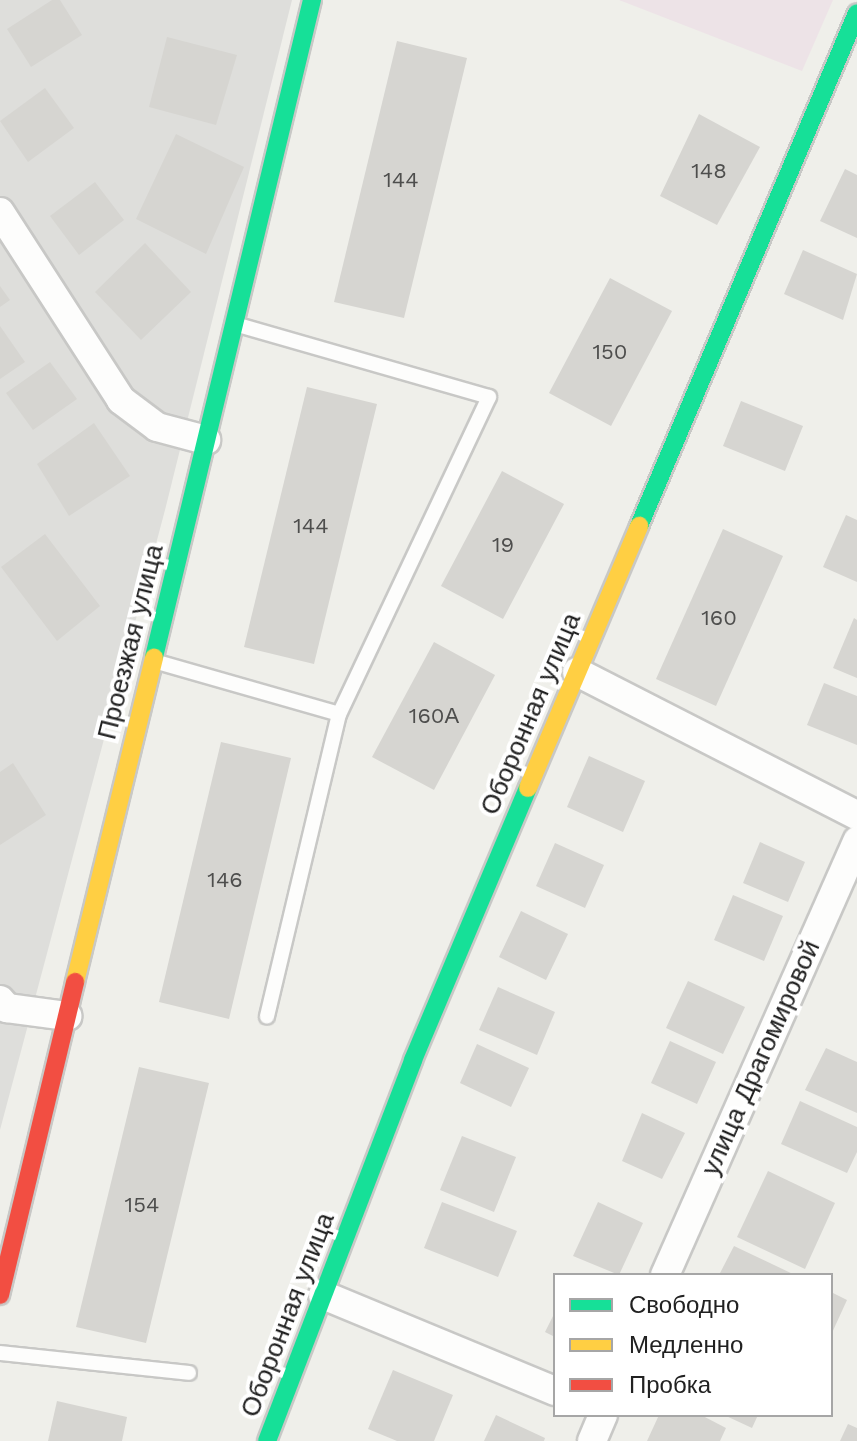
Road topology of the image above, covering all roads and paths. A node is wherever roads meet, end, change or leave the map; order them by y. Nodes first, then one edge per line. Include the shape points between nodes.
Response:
1 (312, 0) edge
2 (857, 13) edge
3 (0, 212) edge
4 (234, 324) junction
5 (206, 440) junction
6 (153, 661) junction
7 (577, 672) junction
8 (339, 714) junction
9 (857, 815) edge
10 (857, 841) edge
11 (0, 1000) edge
12 (67, 1016) junction
13 (267, 1017) dead end
14 (666, 1273) edge
15 (0, 1295) edge
16 (323, 1295) junction
17 (0, 1353) edge
18 (189, 1373) dead end
19 (553, 1390) edge
20 (602, 1417) edge
21 (267, 1441) edge
22 (592, 1441) edge

1 - 4 main road, Проезжая улица
2 - 7 main road, Оборонная улица
3 - 5 street via 121,400 157,427
4 - 5 main road, Проезжая улица
4 - 8 lane via 489,397
5 - 6 main road, Проезжая улица
6 - 8 lane
6 - 12 main road, Проезжая улица
7 - 9 street
7 - 16 main road, Оборонная улица via 413,1060
8 - 13 lane
10 - 14 street, улица Драгомировой
11 - 12 street via 7,1008
12 - 15 main road, Проезжая улица
16 - 19 street
16 - 21 main road, Оборонная улица
17 - 18 lane
20 - 22 street

